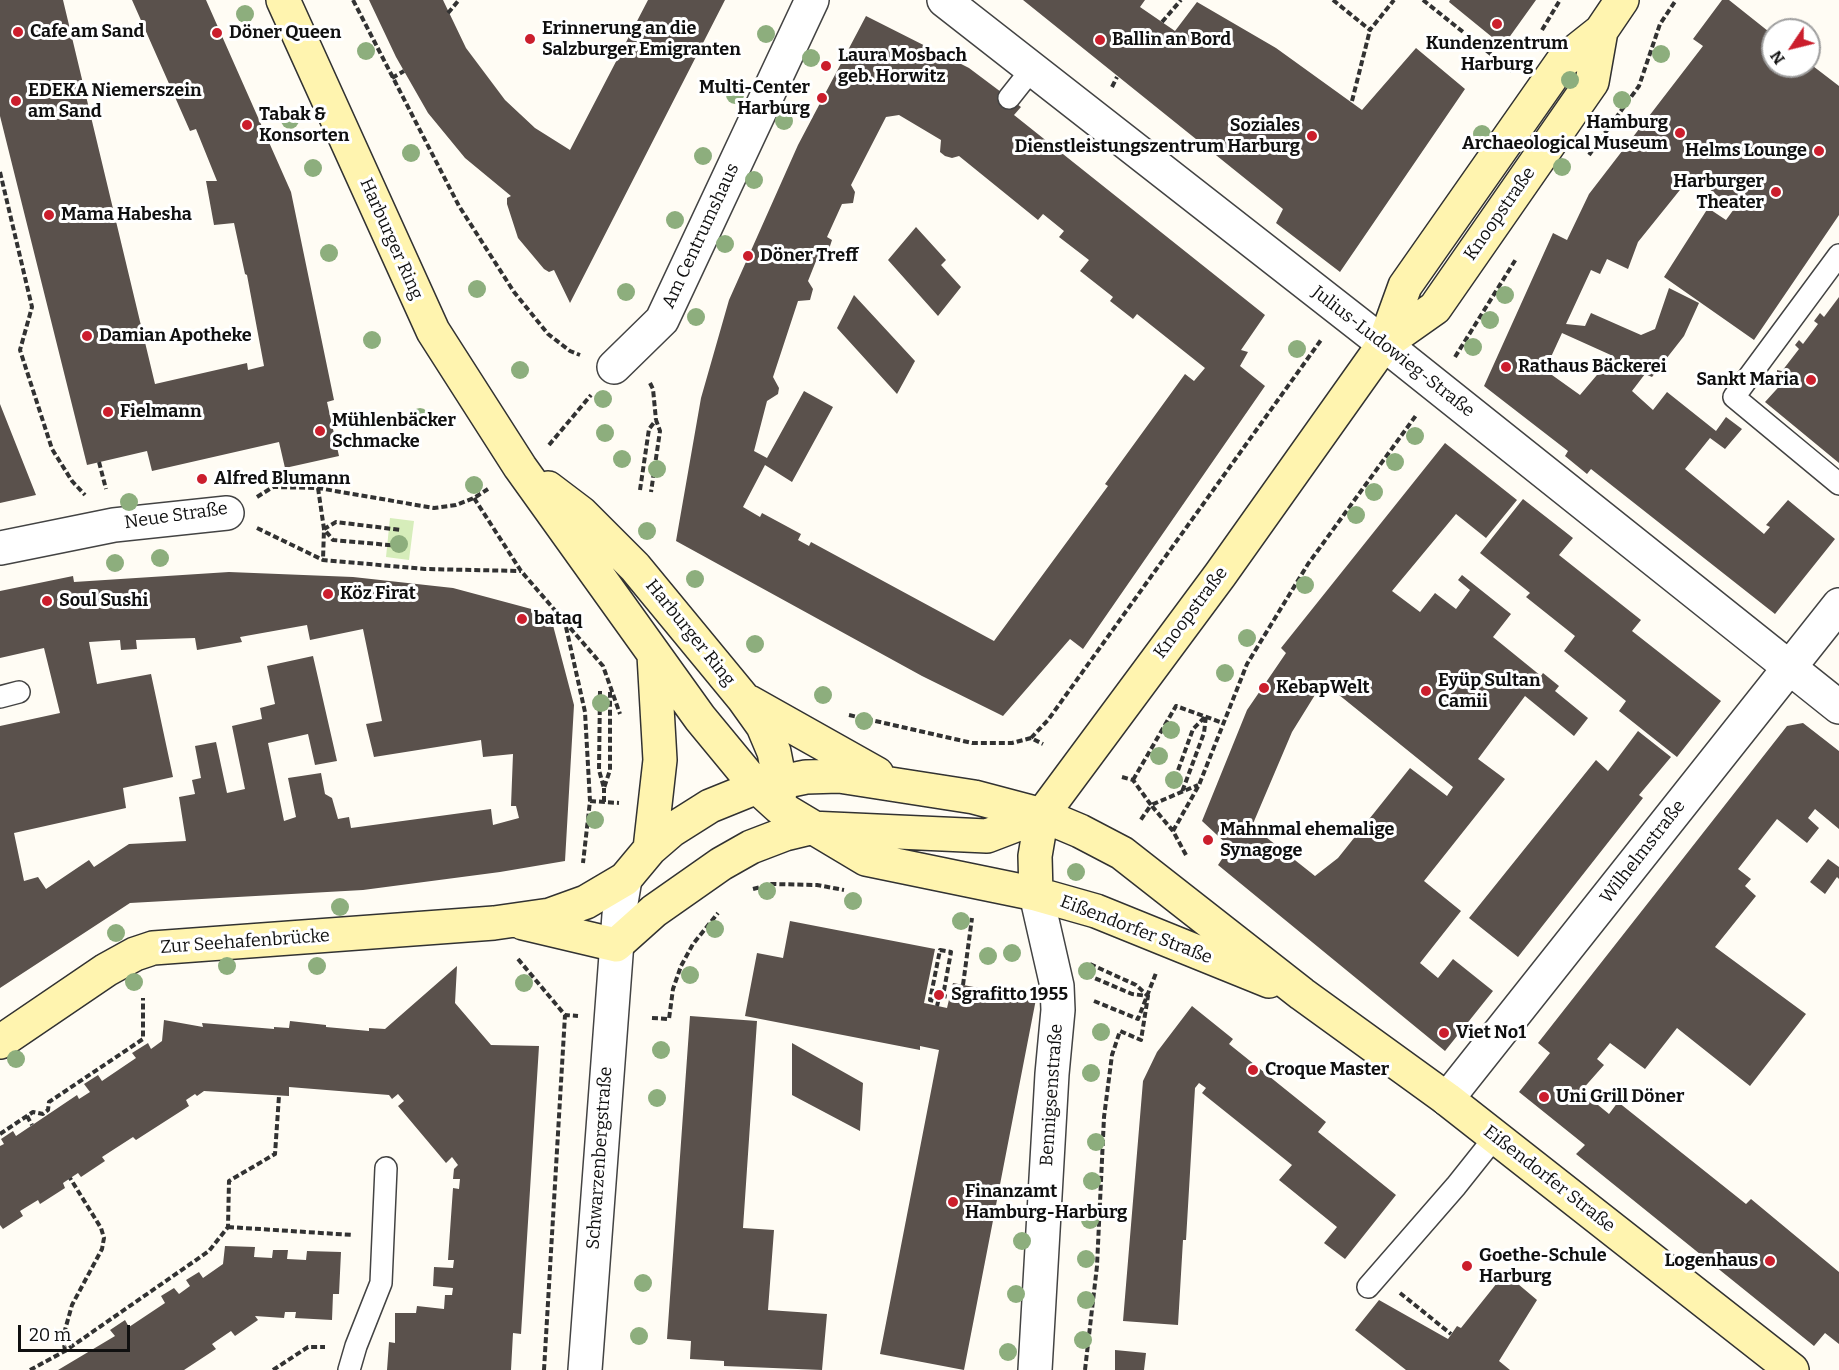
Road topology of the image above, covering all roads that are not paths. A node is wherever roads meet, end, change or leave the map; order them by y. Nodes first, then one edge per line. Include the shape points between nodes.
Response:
1 (283, 0) edge
2 (812, 0) edge
3 (944, 0) edge
4 (1622, 0) edge
5 (1032, 69) junction
6 (1009, 98) dead end
7 (1839, 255) edge
8 (1384, 344) junction
9 (614, 367) road end
10 (520, 467) junction
11 (1839, 483) edge
12 (227, 513) road end
13 (0, 548) edge
14 (1839, 605) edge
15 (654, 655) junction
16 (1789, 668) junction
17 (743, 698) junction
18 (1839, 707) edge
19 (891, 782) junction
20 (772, 792) junction
21 (1042, 815) junction
22 (810, 828) junction
23 (756, 845) junction
24 (650, 849) junction
25 (866, 860) junction
26 (625, 879) junction
27 (1036, 894) junction
28 (516, 921) junction
29 (616, 945) junction
30 (1302, 994) junction
31 (0, 1042) edge
32 (1447, 1099) junction
33 (1495, 1137) junction
34 (387, 1168) dead end
35 (1373, 1281) road end
36 (349, 1370) edge
37 (585, 1370) edge
38 (1035, 1370) edge
39 (1792, 1370) edge

1 - 10 main road, Harburger Ring via 433,331
2 - 9 street, Am Centrumshaus via 662,320
3 - 5 street, Julius-Ludowieg-Straße
4 - 8 main road, Knoopstraße via 1601,31 1592,82 1435,308
5 - 6 lane
5 - 8 street, Julius-Ludowieg-Straße
7 - 11 lane via 1734,397
8 - 16 street, Julius-Ludowieg-Straße
8 - 21 main road, Knoopstraße via 1220,575
10 - 15 main road, Harburger Ring
10 - 17 main road, Harburger Ring via 581,513 635,567
12 - 13 street, Neue Straße via 114,525
14 - 16 street, Wilhelmstraße
15 - 20 main road, Harburger Ring via 700,718
15 - 24 main road via 660,760
16 - 18 street, Julius-Ludowieg-Straße
16 - 32 street, Wilhelmstraße
17 - 19 main road
17 - 20 main road, Harburger Ring via 763,726 774,752
19 - 20 main road via 839,776
19 - 21 main road via 975,797
20 - 22 main road, Harburger Ring
20 - 23 main road via 769,827
20 - 24 main road via 710,806
21 - 22 main road via 987,836
21 - 27 main road, Knoopstraße via 1035,856
21 - 30 main road, Eißendorfer Straße via 1122,853
22 - 23 main road
22 - 25 main road, Harburger Ring
23 - 25 main road
23 - 29 main road via 681,891
24 - 26 main road
25 - 27 main road, Harburger Ring
26 - 28 main road, Zur Seehafenbrücke via 586,902 550,915
26 - 29 street, Schwarzenbergstraße
27 - 30 main road, Eißendorfer Straße via 1096,912
27 - 38 street, Bennigsenstraße via 1071,979 1058,1010 1052,1074
28 - 29 main road, Zur Seehafenbrücke
28 - 31 main road, Zur Seehafenbrücke via 153,948 121,961
29 - 37 street, Schwarzenbergstraße
30 - 32 main road, Eißendorfer Straße
32 - 33 main road, Eißendorfer Straße
33 - 35 lane
33 - 39 main road, Eißendorfer Straße
34 - 36 lane via 381,1283

